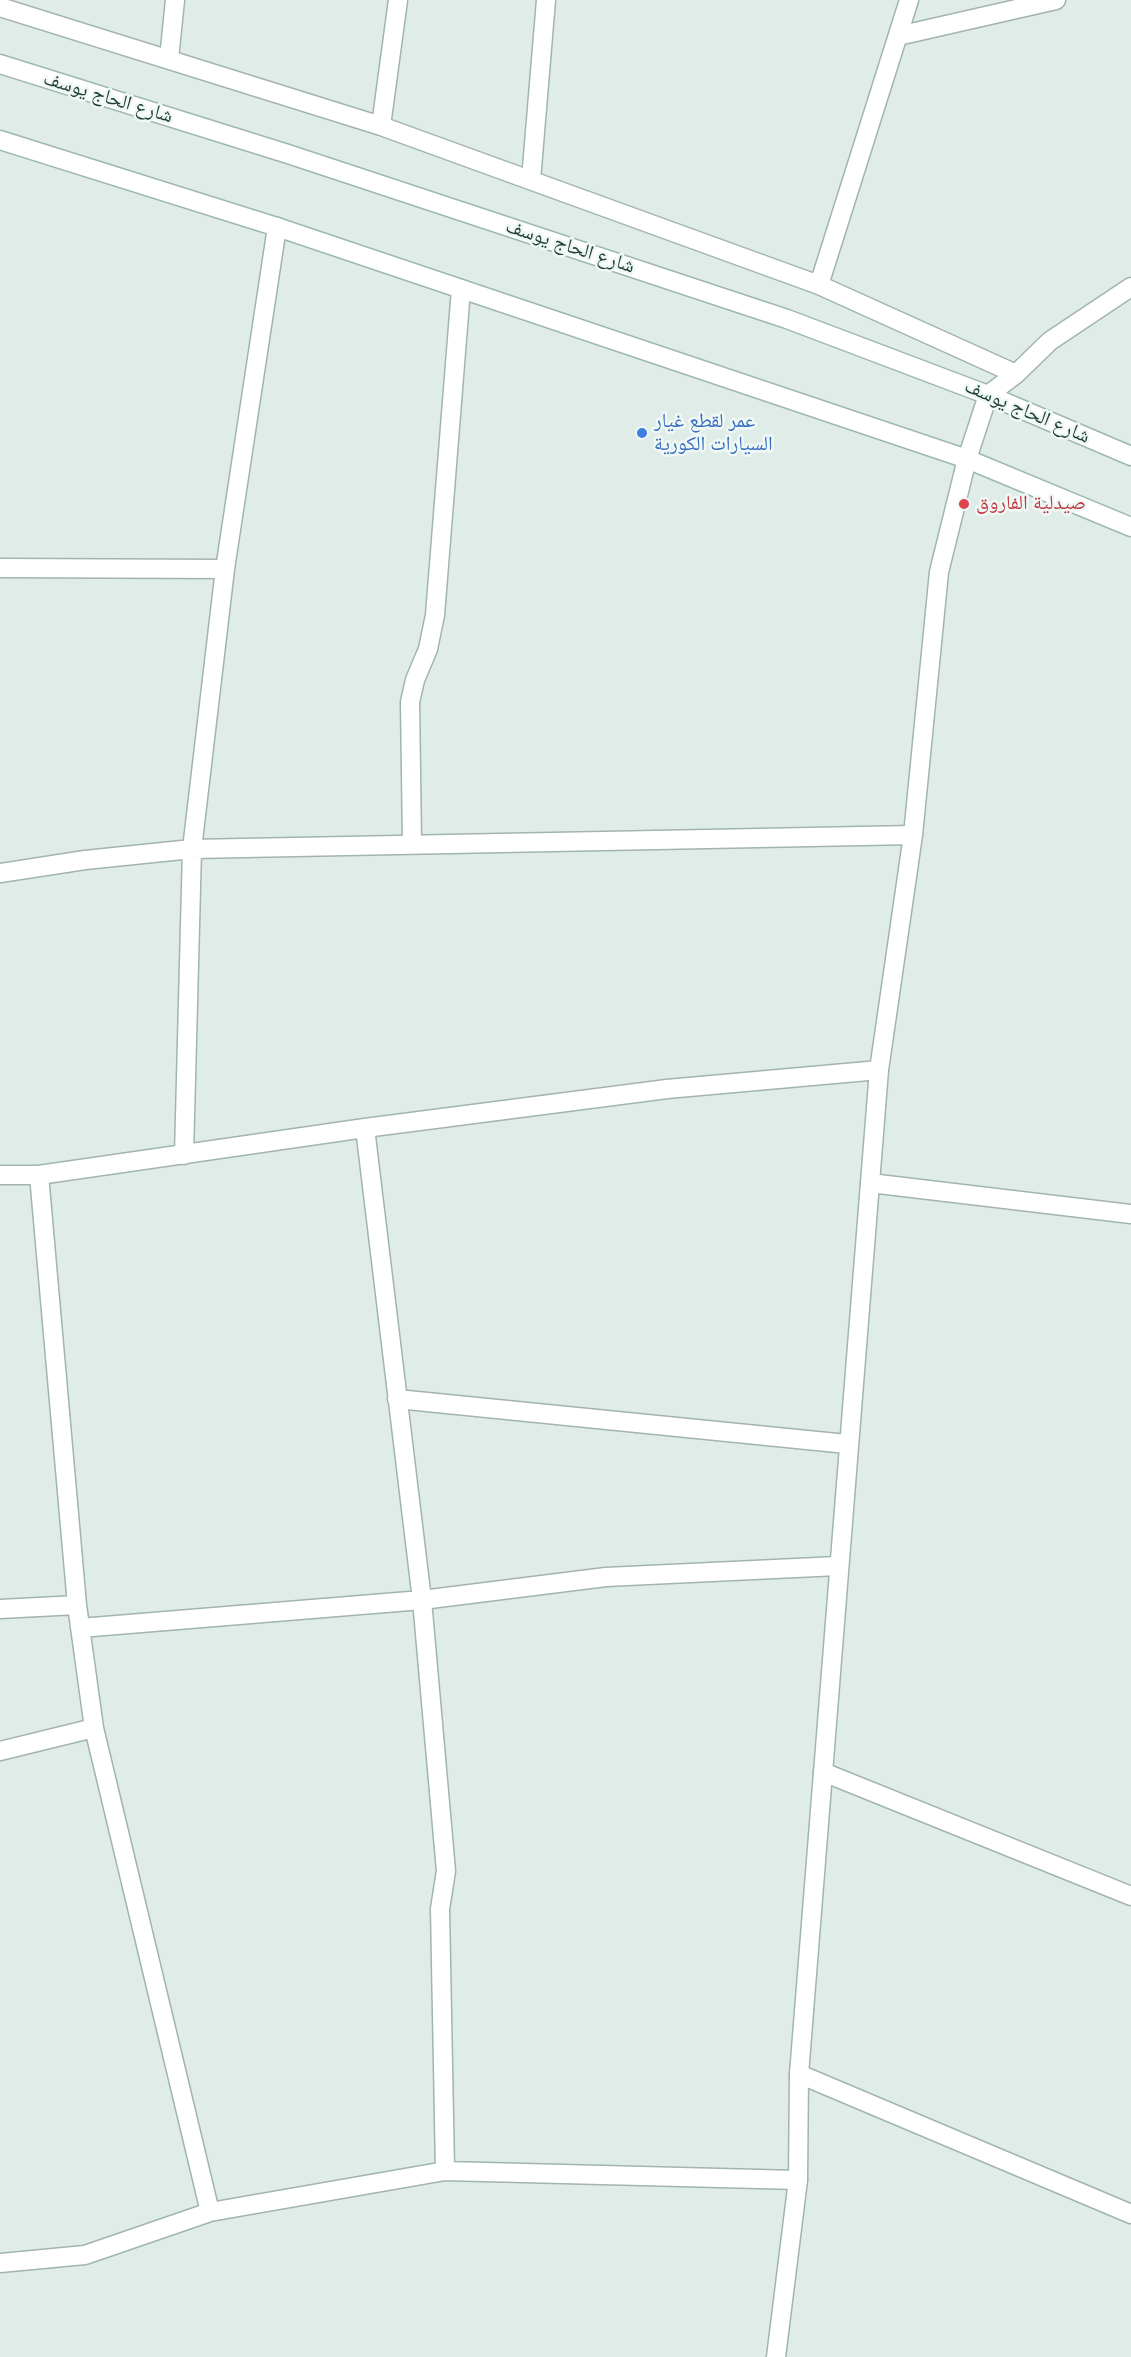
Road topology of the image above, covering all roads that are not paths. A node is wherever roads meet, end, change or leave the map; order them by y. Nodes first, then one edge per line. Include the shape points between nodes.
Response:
1 (174, 0) edge
2 (399, 0) edge
3 (546, 0) edge
4 (909, 0) edge
5 (1056, 0) edge
6 (0, 7) edge
7 (898, 36) junction
8 (169, 59) junction
9 (0, 64) edge
10 (381, 126) junction
11 (0, 140) edge
12 (531, 180) junction
13 (277, 227) junction
14 (819, 285) junction
15 (1131, 287) edge
16 (461, 289) junction
17 (1016, 374) junction
18 (988, 395) junction
19 (1131, 456) edge
20 (967, 459) junction
21 (1131, 527) edge
22 (0, 568) edge
23 (225, 569) junction
24 (914, 835) junction
25 (412, 843) junction
26 (192, 849) junction
27 (0, 873) edge
28 (879, 1070) junction
29 (365, 1128) junction
30 (184, 1155) junction
31 (0, 1175) edge
32 (39, 1175) junction
33 (870, 1183) junction
34 (1131, 1214) edge
35 (397, 1399) junction
36 (847, 1444) junction
37 (838, 1566) junction
38 (422, 1600) junction
39 (77, 1605) junction
40 (0, 1609) edge
41 (80, 1628) junction
42 (94, 1728) junction
43 (0, 1751) edge
44 (823, 1772) junction
45 (1131, 1896) edge
46 (799, 2074) junction
47 (445, 2171) junction
48 (798, 2180) junction
49 (210, 2212) junction
50 (1131, 2214) edge
51 (0, 2264) edge
52 (776, 2357) edge

1 - 8 street
2 - 10 street
3 - 12 street
4 - 7 street
5 - 7 street
6 - 8 street
7 - 14 street
8 - 10 street
9 - 18 street, شارع الحاج يوسف via 288,154 787,319
10 - 12 street
11 - 13 street
12 - 14 street
13 - 16 street
13 - 23 street
14 - 17 street
15 - 17 street via 1050,341
16 - 20 street
16 - 25 street via 435,615 410,702
17 - 18 street
18 - 19 street, شارع الحاج يوسف
18 - 20 street
20 - 21 street
20 - 24 street via 939,572
22 - 23 street
23 - 26 street
24 - 25 street
24 - 28 street
25 - 26 street
26 - 27 street
26 - 30 street
28 - 29 street via 667,1089
28 - 33 street
29 - 30 street
29 - 35 street
30 - 32 street
31 - 32 street
32 - 39 street
33 - 34 street
33 - 36 street
35 - 36 street
35 - 38 street
36 - 37 street
37 - 38 street via 606,1577
37 - 44 street
38 - 41 street
38 - 47 street via 446,1872 440,1910
39 - 40 street
39 - 41 street
41 - 42 street
42 - 43 street
42 - 49 street
44 - 45 street
44 - 46 street
46 - 48 street
46 - 50 street
47 - 48 street
47 - 49 street
48 - 52 street
49 - 51 street via 85,2254

